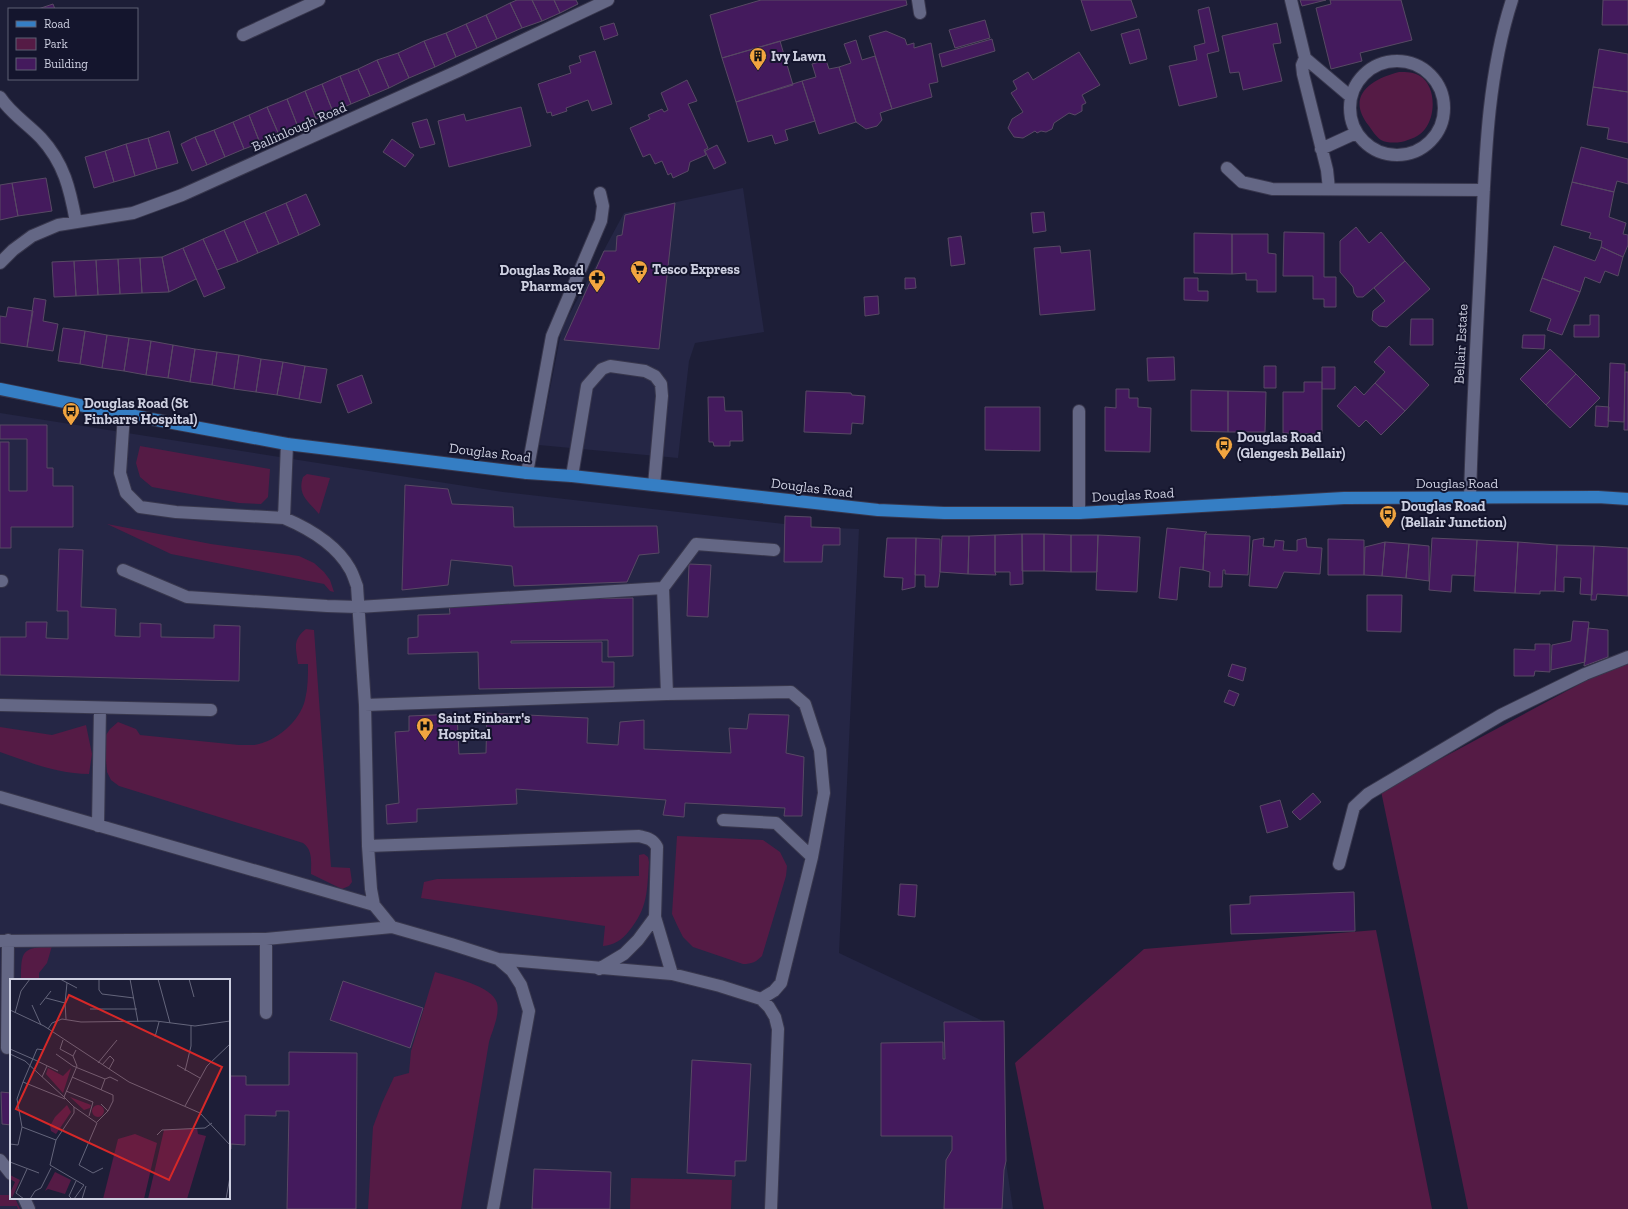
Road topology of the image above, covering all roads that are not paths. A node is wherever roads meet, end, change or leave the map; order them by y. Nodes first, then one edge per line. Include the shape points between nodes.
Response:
1 (319, 0) edge
2 (608, 0) edge
3 (918, 0) edge
4 (1291, 0) edge
5 (1512, 0) edge
6 (920, 13) dead end
7 (243, 35) dead end
8 (1305, 58) junction
9 (0, 97) edge
10 (1351, 97) junction
11 (1356, 133) junction
12 (1321, 149) junction
13 (1227, 168) dead end
14 (1329, 189) junction
15 (1484, 190) junction
16 (600, 193) dead end
17 (76, 222) junction
18 (0, 263) edge
19 (0, 389) edge
20 (1079, 411) dead end
21 (124, 414) junction
22 (287, 444) junction
23 (527, 473) junction
24 (572, 476) junction
25 (654, 485) junction
26 (1470, 498) junction
27 (1628, 499) edge
28 (1079, 513) junction
29 (284, 518) junction
30 (774, 550) dead end
31 (123, 570) dead end
32 (663, 588) junction
33 (358, 607) junction
34 (1628, 657) edge
35 (667, 694) junction
36 (0, 705) edge
37 (365, 705) junction
38 (100, 708) junction
39 (212, 710) dead end
40 (0, 796) edge
41 (723, 820) dead end
42 (98, 826) junction
43 (368, 846) junction
44 (812, 856) junction
45 (1339, 864) dead end
46 (374, 905) junction
47 (655, 917) junction
48 (392, 927) junction
49 (266, 939) junction
50 (4, 940) edge
51 (498, 959) junction
52 (599, 968) junction
53 (672, 974) junction
54 (761, 999) junction
55 (266, 1013) dead end
56 (7, 1048) dead end
57 (0, 1160) edge
58 (10, 1173) edge
59 (24, 1199) edge
60 (29, 1209) edge
61 (494, 1209) edge
62 (771, 1209) edge

1 - 7 street
2 - 17 street, Ballinlough Road via 182,196 133,213
3 - 6 street
4 - 8 street
5 - 15 street, Bellair Estate via 1490,106
8 - 10 street
8 - 12 street via 1302,65 1303,74
9 - 17 street via 57,157 69,187
10 - 11 street via 1351,118
10 - 11 street via 1364,73 1393,60 1409,62 1424,68 1435,80 1443,95 1445,112 1440,128 1431,142 1416,151 1400,155 1383,153 1368,146
11 - 12 street
12 - 14 street
13 - 14 street via 1242,182 1272,189
14 - 15 street
15 - 26 street, Bellair Estate
16 - 23 street via 603,206 601,221 552,336
17 - 18 street, Ballinlough Road via 32,236
19 - 21 main road, Douglas Road
20 - 28 street
21 - 22 main road, Douglas Road
21 - 29 street via 120,473 126,493 140,507 176,512
22 - 23 main road, Douglas Road
22 - 29 street
23 - 24 main road, Douglas Road
24 - 25 main road, Douglas Road
24 - 25 street via 587,386 602,369 610,366 645,371 655,376 661,384
25 - 28 main road, Douglas Road via 878,510 944,513
26 - 27 main road, Douglas Road
26 - 28 main road, Douglas Road via 1337,498
29 - 33 street via 309,529 334,548 350,569 357,586
30 - 32 street via 696,544
31 - 33 street via 187,597
32 - 33 street
32 - 35 street
33 - 37 street
34 - 45 street via 1585,674 1501,715 1368,794 1354,807
35 - 37 street
35 - 44 street via 791,692 806,704 820,750 824,794
36 - 38 street
37 - 43 street
38 - 39 street
38 - 42 street
40 - 42 street
41 - 44 street via 776,823
42 - 46 street
43 - 46 street via 370,889
43 - 47 street via 639,836 648,838 658,847
44 - 54 street via 781,983
46 - 48 street
47 - 52 street via 624,954
47 - 53 street
48 - 49 street
48 - 51 street
49 - 50 street
49 - 55 street
50 - 56 street
51 - 52 street
51 - 61 street via 512,971 521,985 529,1010
52 - 53 street
53 - 54 street
54 - 62 street via 775,1017 778,1029
57 - 58 street
59 - 60 street

